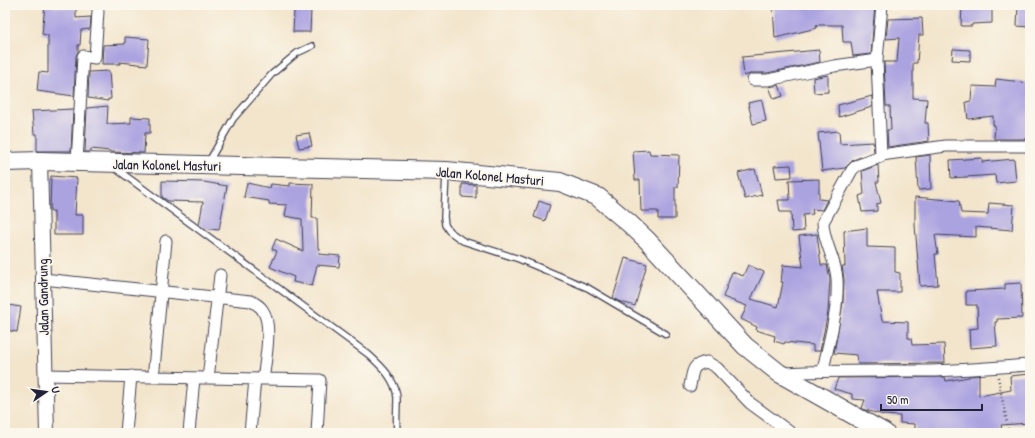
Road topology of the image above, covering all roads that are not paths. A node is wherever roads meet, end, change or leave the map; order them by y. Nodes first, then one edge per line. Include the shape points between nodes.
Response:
1 (882, 5) edge
2 (98, 11) dead end
3 (312, 46) dead end
4 (877, 60) junction
5 (754, 80) dead end
6 (1030, 146) edge
7 (881, 155) junction
8 (40, 161) junction
9 (5, 162) edge
10 (76, 162) junction
11 (109, 164) junction
12 (206, 165) junction
13 (446, 171) junction
14 (166, 241) dead end
15 (220, 275) dead end
16 (42, 279) junction
17 (162, 291) junction
18 (218, 297) junction
19 (666, 334) dead end
20 (1030, 365) edge
21 (154, 369) dead end
22 (209, 370) dead end
23 (823, 370) junction
24 (779, 373) junction
25 (45, 375) junction
26 (131, 376) junction
27 (260, 376) junction
28 (194, 378) junction
29 (690, 386) dead end
30 (876, 430) edge
31 (47, 433) edge
32 (126, 433) edge
33 (189, 433) edge
34 (250, 433) edge
35 (316, 433) edge
36 (397, 433) edge
37 (791, 433) edge

1 - 4 street
2 - 10 street via 95,58 83,56
3 - 12 lane via 297,53 272,74 233,119
4 - 5 street via 768,80
4 - 7 street
6 - 7 street via 946,146
7 - 23 street via 852,170 823,222 837,277 837,299
8 - 9 main road, Jalan Kolonel Masturi
8 - 10 main road, Jalan Kolonel Masturi
8 - 16 street, Jalan Gandrung
10 - 11 main road, Jalan Kolonel Masturi
11 - 12 main road, Jalan Kolonel Masturi
11 - 36 lane via 382,366 393,382 397,396
12 - 13 main road, Jalan Kolonel Masturi
13 - 19 lane via 444,217 448,231 464,240 519,259 588,288
13 - 24 main road, Jalan Kolonel Masturi via 560,182 598,197 647,240 745,346
14 - 17 street
15 - 18 street
16 - 17 street
16 - 25 street, Jalan Gandrung
17 - 18 street
17 - 21 street
18 - 22 street
18 - 27 street via 251,301 264,312 268,332
20 - 23 street via 932,371
23 - 24 street
24 - 30 main road, Jalan Kolonel Masturi
25 - 26 street
25 - 31 street, Jalan Gandrung
26 - 28 street
26 - 32 street
27 - 28 street
27 - 34 street
27 - 35 street via 320,380
28 - 33 street
29 - 37 street via 693,369 698,364 707,362 717,368 750,403

